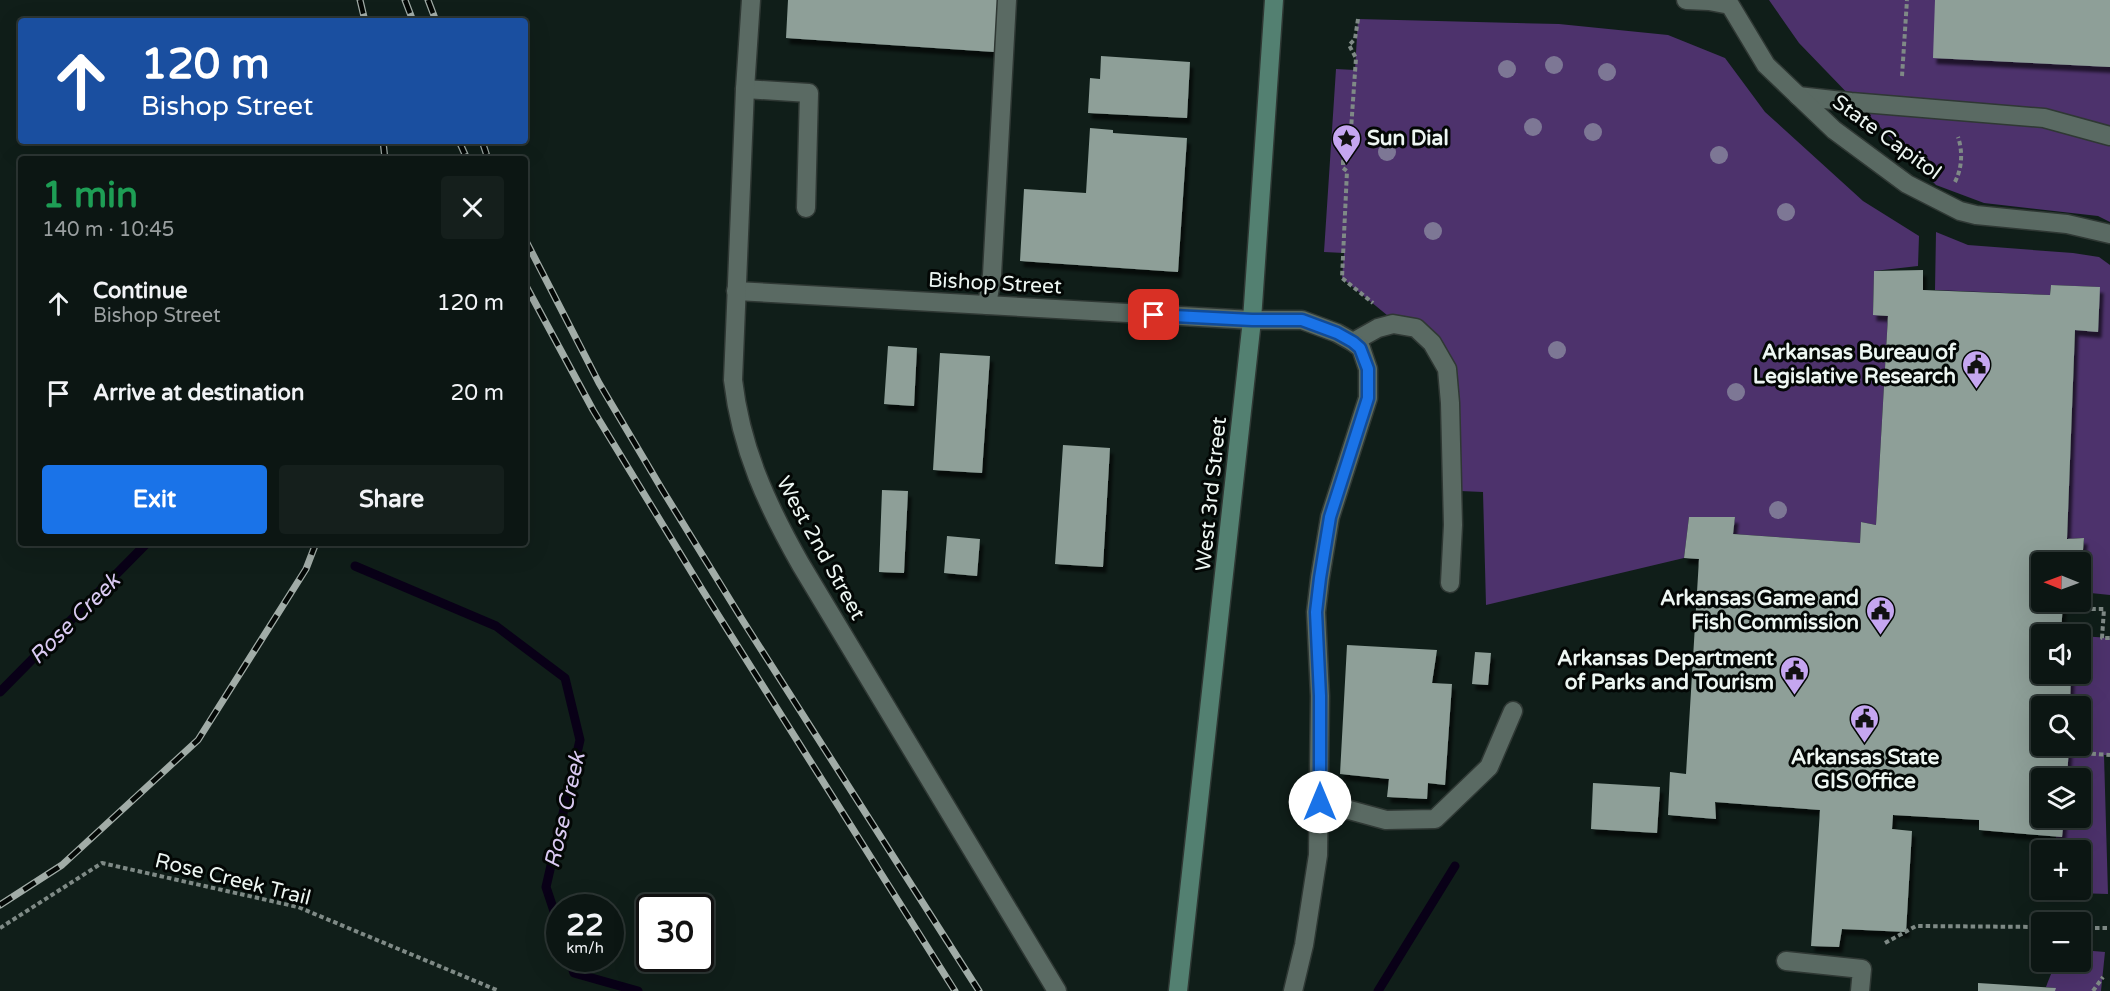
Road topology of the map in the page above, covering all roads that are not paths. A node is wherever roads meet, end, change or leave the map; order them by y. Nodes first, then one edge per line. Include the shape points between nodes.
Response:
1 (751, 0) edge
2 (1007, 0) edge
3 (1274, 0) edge
4 (1686, 0) edge
5 (1730, 3) edge
6 (745, 89) junction
7 (1798, 96) junction
8 (2110, 136) edge
9 (806, 208) dead end
10 (2110, 234) edge
11 (736, 291) junction
12 (987, 305) junction
13 (1252, 320) junction
14 (1353, 342) junction
15 (1450, 583) dead end
16 (1513, 711) dead end
17 (1320, 802) junction
18 (1786, 961) dead end
19 (1057, 991) edge
20 (1178, 991) edge
21 (1293, 991) edge
22 (1860, 991) edge

1 - 6 street, West 2nd Street
2 - 12 street via 992,275
3 - 13 main road, West 3rd Street
4 - 5 street, State Capitol
5 - 7 street, State Capitol via 1766,65
6 - 9 street via 809,93
6 - 11 street, West 2nd Street
7 - 8 street via 2044,117
7 - 10 street, State Capitol via 1843,137 1907,184 1946,205 1976,215 2067,224
11 - 12 street, Bishop Street
11 - 19 street, West 2nd Street via 736,407 745,443 773,515
12 - 13 street, Bishop Street
13 - 14 street, Bishop Street via 1302,320
13 - 20 main road, West 3rd Street
14 - 15 street via 1393,324 1416,328 1432,343 1447,369 1453,525
14 - 17 street via 1360,348 1368,369 1368,398 1330,517 1320,578 1316,612
16 - 17 street via 1489,767 1435,819 1386,820
17 - 21 street via 1318,855
18 - 22 street via 1862,969

